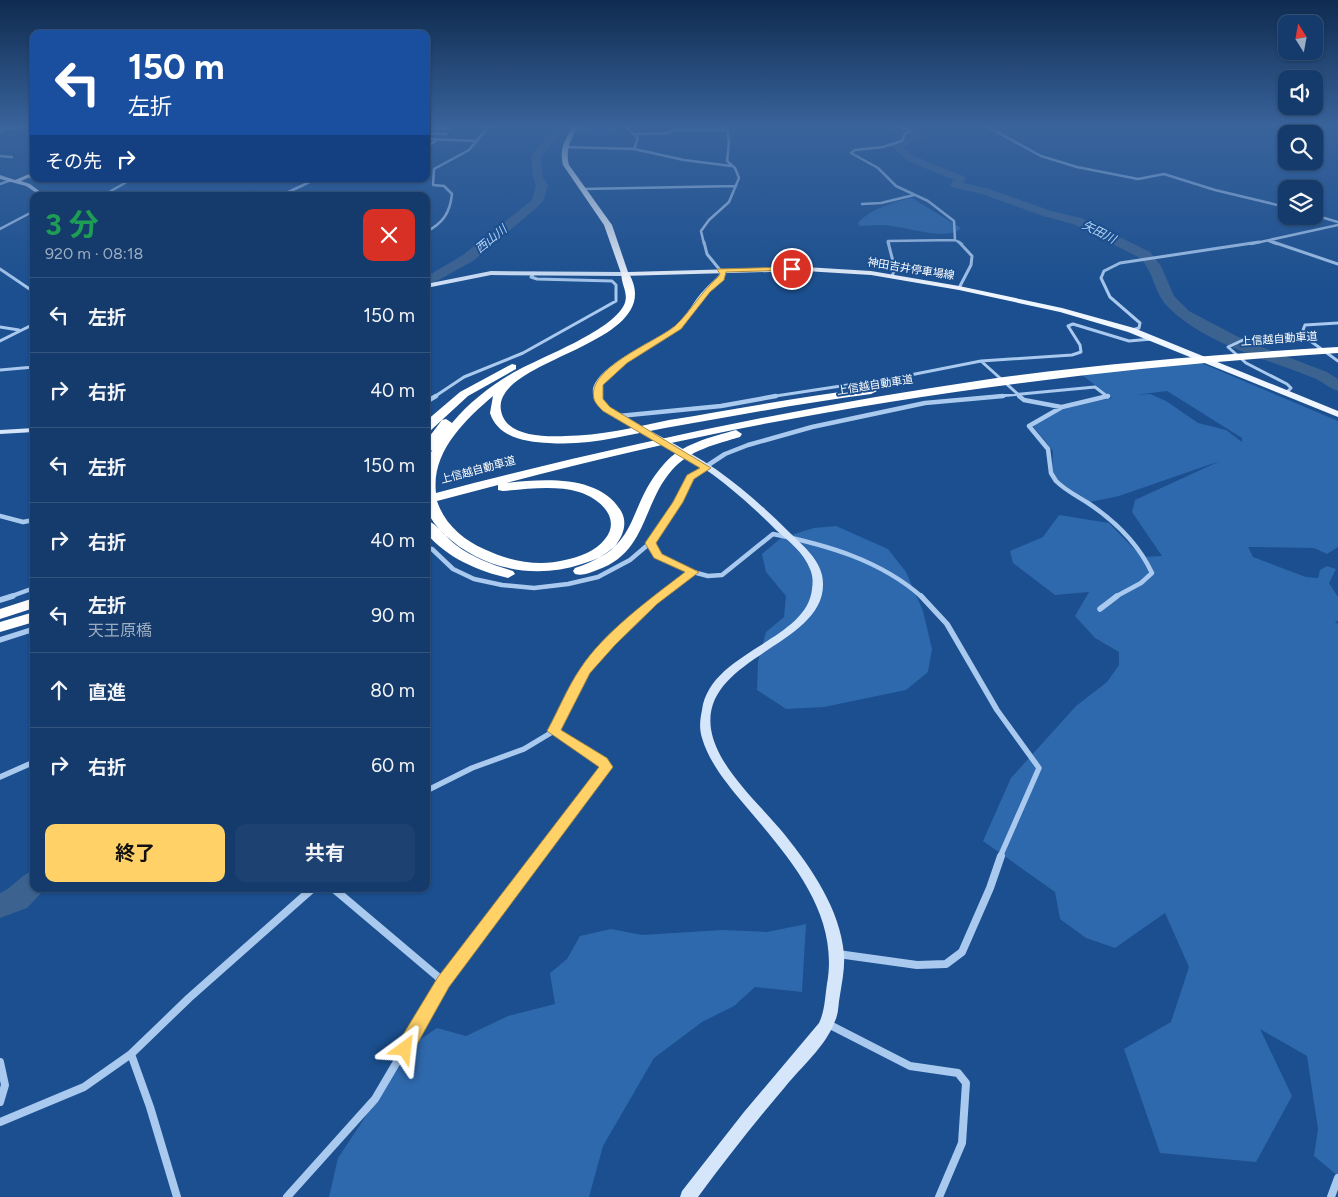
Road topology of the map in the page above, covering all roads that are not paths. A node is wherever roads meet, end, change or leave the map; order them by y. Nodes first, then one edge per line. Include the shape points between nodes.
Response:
1 (19, 182) edge
2 (127, 182) edge
3 (310, 182) edge
4 (433, 182) edge
5 (578, 182) edge
6 (738, 182) edge
7 (892, 182) edge
8 (1189, 182) edge
9 (736, 186) junction
10 (583, 189) junction
11 (38, 192) edge
12 (109, 192) edge
13 (288, 192) edge
14 (915, 195) junction
15 (862, 204) dead end
16 (1278, 205) edge
17 (30, 213) edge
18 (1323, 218) edge
19 (1338, 223) edge
20 (0, 229) edge
21 (430, 230) edge
22 (955, 240) junction
23 (1269, 241) junction
24 (1338, 264) edge
25 (0, 270) edge
26 (720, 270) junction
27 (534, 273) junction
28 (625, 274) junction
29 (892, 276) junction
30 (430, 285) edge
31 (959, 288) junction
32 (30, 289) edge
33 (630, 300) junction
34 (1338, 323) edge
35 (30, 326) edge
36 (0, 327) edge
37 (20, 330) junction
38 (1132, 330) junction
39 (1153, 338) junction
40 (1309, 340) junction
41 (0, 341) edge
42 (1336, 350) edge
43 (983, 363) junction
44 (30, 367) edge
45 (528, 369) junction
46 (0, 370) edge
47 (498, 375) junction
48 (968, 385) junction
49 (898, 387) junction
50 (1014, 393) junction
51 (1286, 393) junction
52 (430, 399) edge
53 (1062, 407) junction
54 (1338, 414) edge
55 (618, 416) junction
56 (430, 424) edge
57 (30, 430) edge
58 (0, 432) edge
59 (430, 445) edge
60 (707, 468) junction
61 (430, 472) edge
62 (430, 490) edge
63 (447, 492) junction
64 (430, 498) edge
65 (430, 499) edge
66 (430, 503) edge
67 (0, 516) edge
68 (30, 521) edge
69 (430, 528) edge
70 (789, 537) junction
71 (650, 543) junction
72 (430, 549) edge
73 (693, 572) junction
74 (30, 589) edge
75 (0, 600) edge
76 (30, 605) edge
77 (1100, 609) dead end
78 (0, 614) edge
79 (30, 618) edge
80 (0, 627) edge
81 (30, 630) edge
82 (0, 640) edge
83 (554, 731) junction
84 (30, 764) edge
85 (0, 778) edge
86 (430, 789) edge
87 (309, 892) edge
88 (338, 892) edge
89 (837, 954) junction
90 (444, 982) junction
91 (827, 1024) junction
92 (131, 1054) junction
93 (0, 1062) edge
94 (0, 1102) edge
95 (0, 1122) edge
96 (1338, 1178) edge
97 (177, 1197) edge
98 (287, 1197) edge
99 (688, 1197) edge
100 (940, 1197) edge
101 (1331, 1197) edge

1 - 11 street
2 - 12 street
3 - 13 street
4 - 21 street via 433,185 444,186 452,194 451,209 443,223
5 - 10 main road
6 - 9 street
7 - 14 street
8 - 16 street
9 - 10 street
9 - 26 street via 729,202 702,231 707,254
10 - 28 main road via 608,225
14 - 15 street via 880,204
14 - 22 street via 954,221
17 - 20 street
18 - 19 street
19 - 23 street
22 - 29 street via 888,241 895,269
22 - 31 street via 964,245 972,256
23 - 24 street
23 - 38 street via 1135,260 1109,267 1101,278 1110,297 1140,323 1139,328
25 - 32 street
26 - 28 main road, 神田吉井停車場線
26 - 29 main road, 神田吉井停車場線 via 805,269
26 - 55 street via 721,278 678,327 602,379 598,400
27 - 28 street
27 - 30 street via 491,272
27 - 52 street via 531,277 609,280 616,285 616,301 523,354 464,377
28 - 33 highway via 631,291
29 - 31 main road, 神田吉井停車場線
31 - 38 main road, 神田吉井停車場線 via 1062,310
33 - 45 highway via 621,316 608,327
33 - 47 highway via 607,318
34 - 40 street via 1305,325 1303,330
35 - 37 street
36 - 37 street
37 - 41 street
38 - 39 main road, 神田吉井停車場線
39 - 43 street via 1125,340 1074,324 1068,326 1081,352
39 - 51 main road, 神田吉井停車場線
40 - 42 street
40 - 51 street via 1243,340 1228,347 1244,362 1287,384 1291,388
42 - 48 highway, 上信越自動車道 via 1186,360
42 - 49 highway, 上信越自動車道 via 1176,354
43 - 50 street
43 - 55 street via 721,406
44 - 46 street
45 - 49 highway via 503,390 495,412 508,431 549,440 603,436
45 - 61 highway via 486,397 462,419 444,442
47 - 56 highway via 458,399
47 - 59 highway via 450,418
48 - 63 highway, 上信越自動車道 via 719,429
48 - 69 highway via 790,420 721,438 689,451 662,475 636,532 626,544 602,563 586,570 545,577 499,572 455,552
49 - 63 highway, 上信越自動車道 via 712,421
50 - 53 street via 1029,402
50 - 53 street via 1087,386 1102,390 1108,397
50 - 60 street via 925,403 812,427 748,445 725,454
51 - 54 main road, 神田吉井停車場線
53 - 77 street via 1029,426 1030,431 1048,448 1050,473 1056,482 1096,508 1121,530 1146,559 1152,574
55 - 60 street
57 - 58 street
60 - 70 street
60 - 71 street via 690,477 678,502
62 - 63 highway, 上信越自動車道
63 - 64 highway, 上信越自動車道
63 - 65 highway via 562,485 595,494 614,508 618,523 614,538 605,548 578,562 528,567 478,552 451,534 435,513
63 - 66 highway
67 - 68 street
70 - 73 street via 773,534 722,575
70 - 89 street via 808,558 818,577 818,595 800,623 724,676 707,706 705,726 711,748 723,768 798,860 827,914
70 - 89 street via 808,540 869,561 928,600 947,624 997,709 1039,768 1004,844 990,888 962,952 946,964 917,965
71 - 72 street via 630,560 598,577 534,588 474,579 453,569
71 - 73 street via 658,556
73 - 83 street via 653,602 610,642 585,671
74 - 75 street
76 - 78 highway
79 - 80 highway
81 - 82 street
83 - 86 street via 524,749 472,768
83 - 90 street via 607,767
84 - 85 street
87 - 92 street
88 - 90 street
89 - 91 street via 836,979
90 - 98 street via 376,1099
91 - 99 street via 729,1141
91 - 100 street via 910,1066 958,1073 966,1083 962,1143
92 - 95 street via 84,1086
92 - 97 street via 145,1086
93 - 94 street via 5,1085
96 - 101 street

